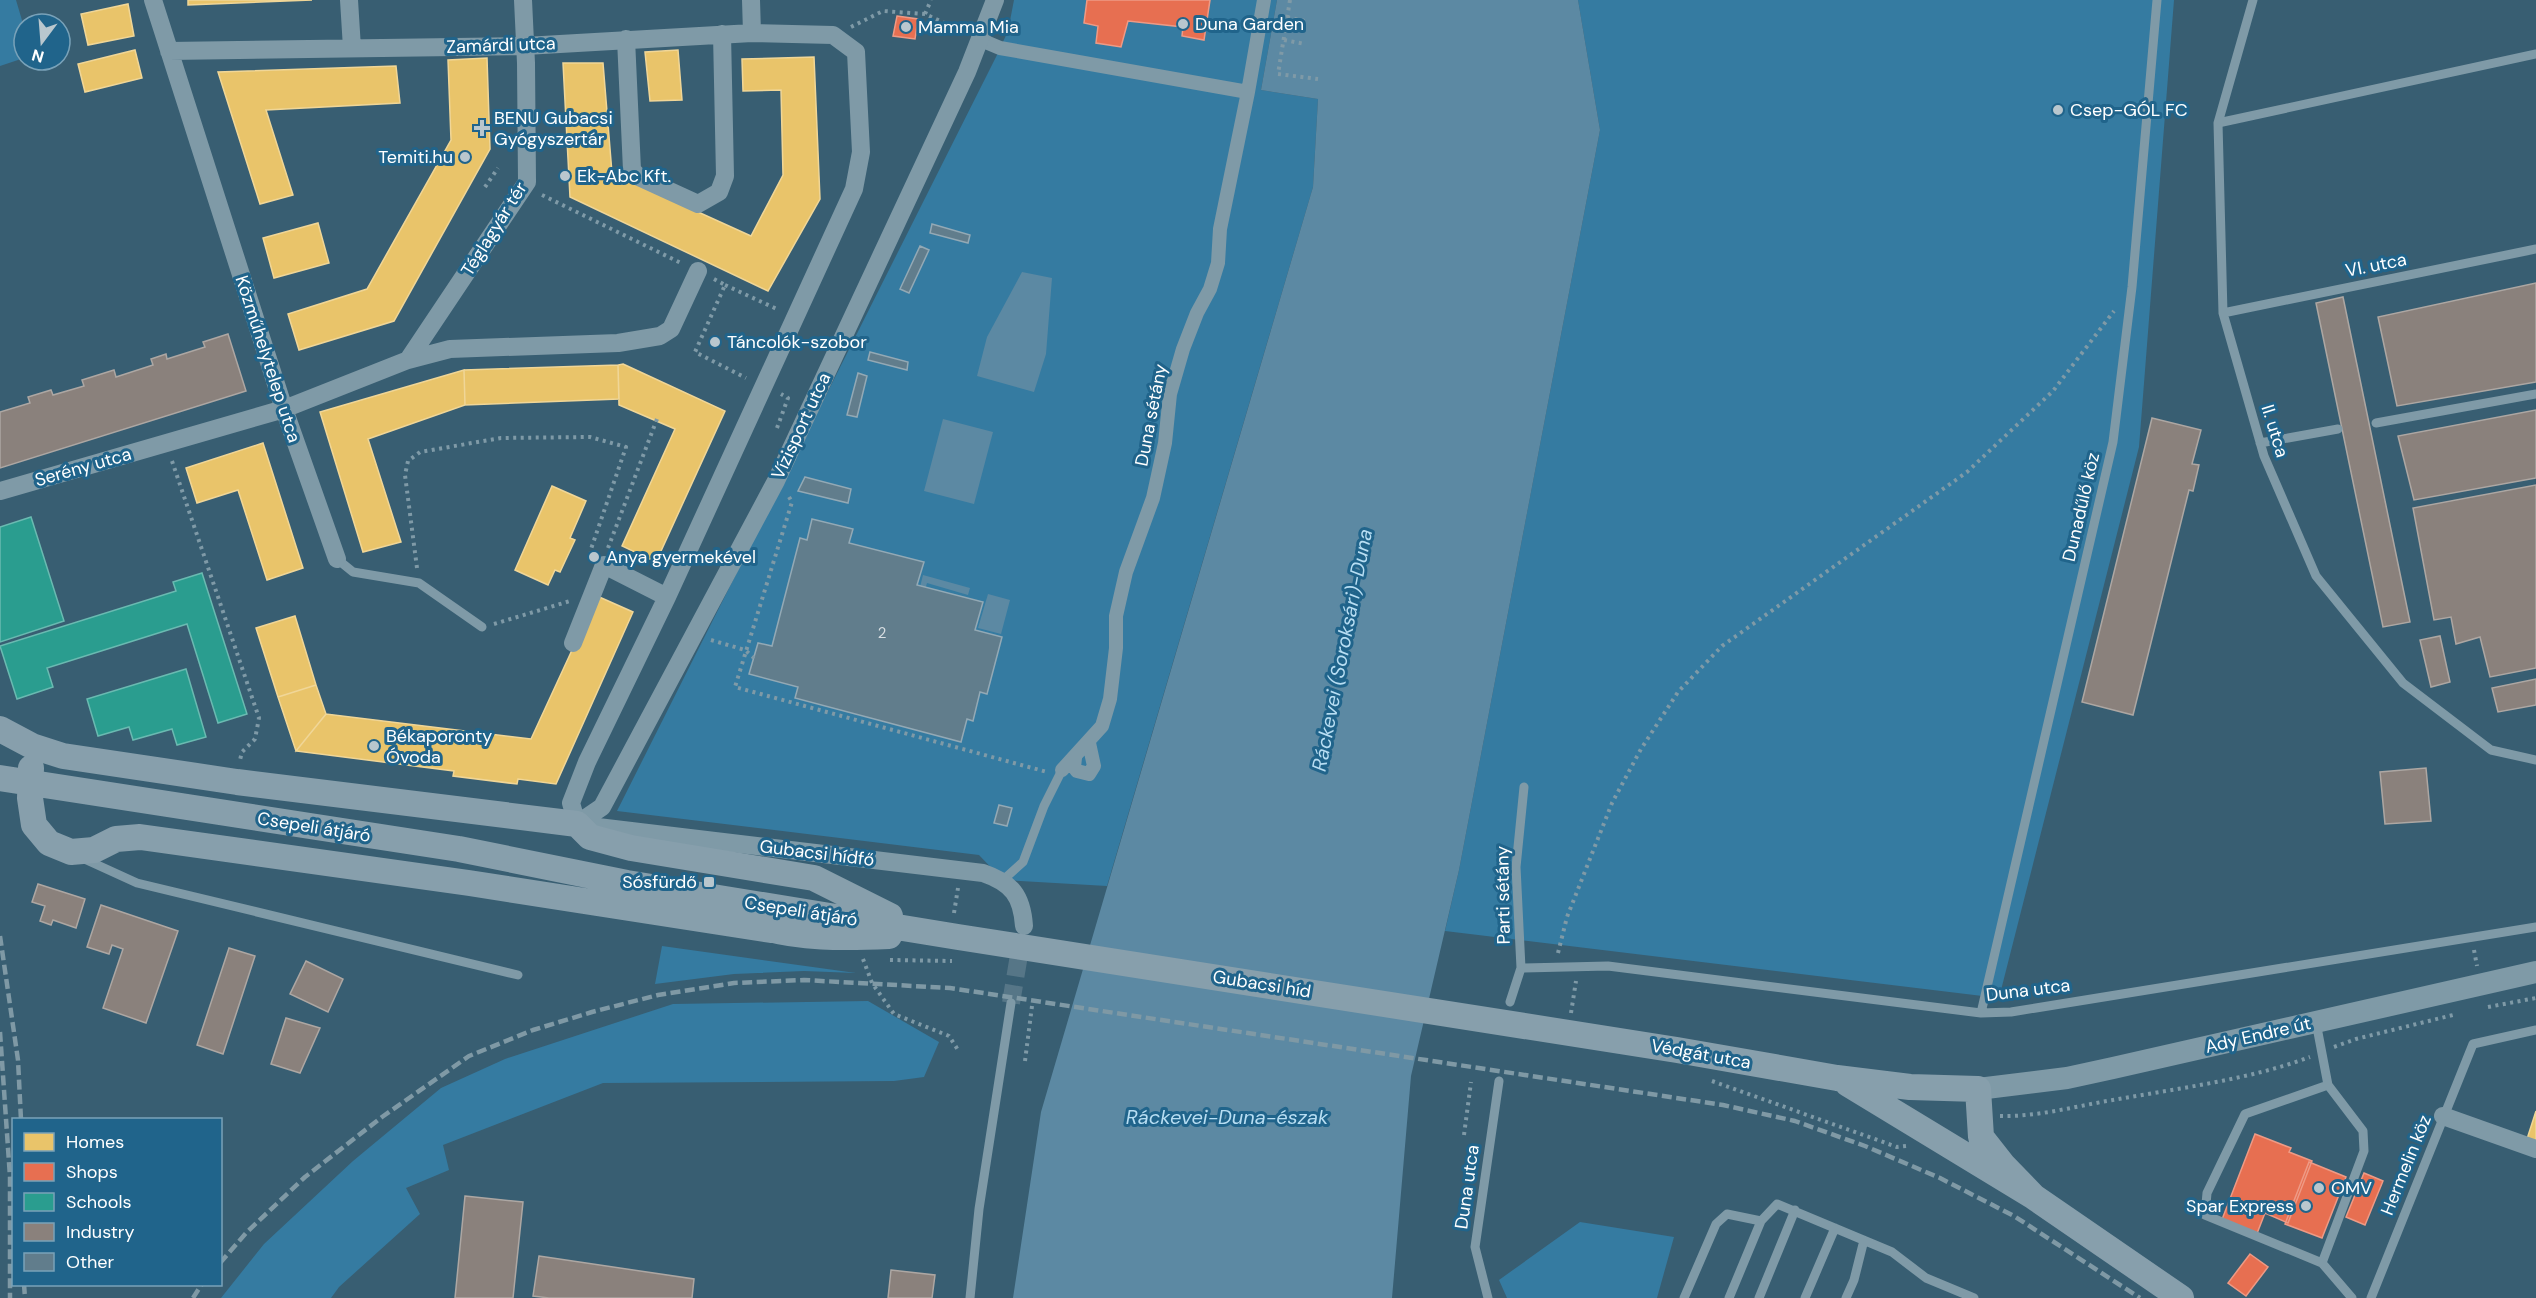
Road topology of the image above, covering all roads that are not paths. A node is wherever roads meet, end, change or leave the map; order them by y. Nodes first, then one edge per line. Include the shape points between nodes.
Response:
1 (153, 0) edge
2 (349, 0) edge
3 (523, 0) edge
4 (751, 0) edge
5 (995, 0) edge
6 (1264, 0) edge
7 (2157, 0) edge
8 (2253, 0) edge
9 (752, 33) junction
10 (722, 34) junction
11 (626, 39) junction
12 (981, 40) junction
13 (525, 46) junction
14 (352, 48) junction
15 (169, 51) junction
16 (2536, 54) edge
17 (1248, 92) junction
18 (2218, 123) junction
19 (2536, 249) edge
20 (698, 272) dead end
21 (2223, 313) junction
22 (408, 360) junction
23 (2536, 394) edge
24 (284, 409) junction
25 (2376, 423) dead end
26 (2338, 429) dead end
27 (2260, 443) junction
28 (0, 491) edge
29 (337, 559) joint
30 (667, 597) junction
31 (482, 627) road end
32 (573, 643) dead end
33 (0, 729) edge
34 (1089, 743) junction
35 (32, 746) junction
36 (1075, 758) junction
37 (2536, 760) edge
38 (587, 762) junction
39 (1061, 773) joint
40 (617, 776) junction
41 (0, 778) edge
42 (1524, 787) dead end
43 (577, 824) junction
44 (70, 852) junction
45 (1003, 880) junction
46 (627, 883) junction
47 (1024, 926) tunnel mouth
48 (2536, 927) edge
49 (950, 928) junction
50 (771, 930) junction
51 (1521, 968) junction
52 (2536, 972) edge
53 (518, 975) dead end
54 (1510, 1002) dead end
55 (1011, 1003) tunnel mouth
56 (1981, 1013) junction
57 (1568, 1022) joint
58 (2316, 1022) junction
59 (2536, 1030) edge
60 (1837, 1078) junction
61 (1499, 1081) dead end
62 (2328, 1085) junction
63 (1978, 1089) junction
64 (2443, 1116) junction
65 (2536, 1149) edge
66 (2034, 1197) junction
67 (1795, 1210) junction
68 (1761, 1221) junction
69 (1835, 1228) junction
70 (1864, 1240) junction
71 (2322, 1263) junction
72 (970, 1298) edge
73 (1488, 1298) edge
74 (1684, 1298) edge
75 (1729, 1298) edge
76 (1759, 1298) edge
77 (1805, 1298) edge
78 (1846, 1298) edge
79 (1974, 1298) edge
80 (2181, 1298) edge
81 (2352, 1298) edge
82 (2371, 1298) edge

1 - 15 street, Közműhelytelep utca
2 - 14 street
3 - 13 street, Téglagyár tér
4 - 9 street
5 - 12 street, Vízisport utca
6 - 17 street, Duna sétány
7 - 56 lane, Dunadűlő köz via 2132,288 2113,442
8 - 18 lane, II. utca
9 - 10 street, Zamárdi utca
9 - 30 street, Zamárdi utca via 833,35 856,52 859,167 854,189
10 - 11 street, Zamárdi utca
10 - 11 street via 725,176 719,192 698,204 639,177 632,170
11 - 13 street, Zamárdi utca
12 - 17 street via 1000,48
12 - 40 street, Vízisport utca via 776,481
13 - 14 street, Zamárdi utca
13 - 22 street, Téglagyár tér via 527,182
14 - 15 street, Zamárdi utca
15 - 24 street, Közműhelytelep utca
16 - 18 lane
17 - 34 street, Duna sétány via 1220,229 1218,262 1183,349 1170,394 1153,498 1126,572 1116,616 1110,699 1102,726
18 - 21 lane, II. utca
19 - 21 lane, VI. utca
20 - 22 street via 671,329 660,336 618,343 450,349
21 - 27 lane, II. utca
22 - 24 street
23 - 25 lane
24 - 28 street, Serény utca
24 - 29 street, Közműhelytelep utca
26 - 27 lane
27 - 37 lane, II. utca via 2316,576 2403,683 2491,750
29 - 31 lane, Közműhelytelep utca via 353,572 419,583
30 - 32 street via 604,565
30 - 38 street
33 - 35 main road
34 - 36 street, Duna sétány
34 - 36 street via 1094,766 1089,774 1077,771
35 - 43 main road via 63,756 237,782
35 - 44 main road via 33,825 49,843
36 - 39 street, Duna sétány
38 - 40 street
38 - 43 street via 571,803
39 - 45 lane via 1023,862
40 - 43 street, Vízisport utca via 602,807
41 - 46 main road, Csepeli átjáró via 459,849
42 - 51 lane, Parti sétány via 1516,867
43 - 45 street, Gubacsi hídfő via 983,873
43 - 49 main road via 590,837 631,848 814,878 885,915
44 - 50 main road via 94,850 116,839 140,837
44 - 53 lane via 137,883
45 - 47 street via 1023,908
46 - 49 main road, Csepeli átjáró
46 - 50 main road, Csepeli átjáró
48 - 56 lane, Duna utca via 2023,1010
49 - 50 main road, Csepeli átjáró via 842,939
49 - 57 main road, Gubacsi híd
51 - 54 lane
51 - 56 lane, Duna utca via 1608,966
52 - 58 street, Ady Endre út
55 - 72 lane via 979,1209
57 - 60 main road, Védgát utca
58 - 62 lane
58 - 63 street, Ady Endre út via 2067,1078
59 - 64 lane, Hermelin köz via 2473,1044
60 - 63 main road, Védgát utca via 1910,1087
60 - 66 main road, Védgát utca
61 - 73 lane, Duna utca via 1476,1247
62 - 71 lane via 2363,1131 2364,1151
62 - 71 lane via 2245,1114 2207,1193 2205,1215
63 - 66 main road, Védgát utca via 1981,1137
64 - 65 street
64 - 82 lane, Hermelin köz
66 - 80 main road, Védgát utca
67 - 68 lane via 1777,1204
67 - 69 lane
67 - 76 lane
68 - 74 lane via 1727,1214 1716,1224
68 - 75 lane
69 - 70 lane
69 - 77 lane
70 - 78 lane
70 - 79 lane via 1892,1252 1926,1278
71 - 81 lane

